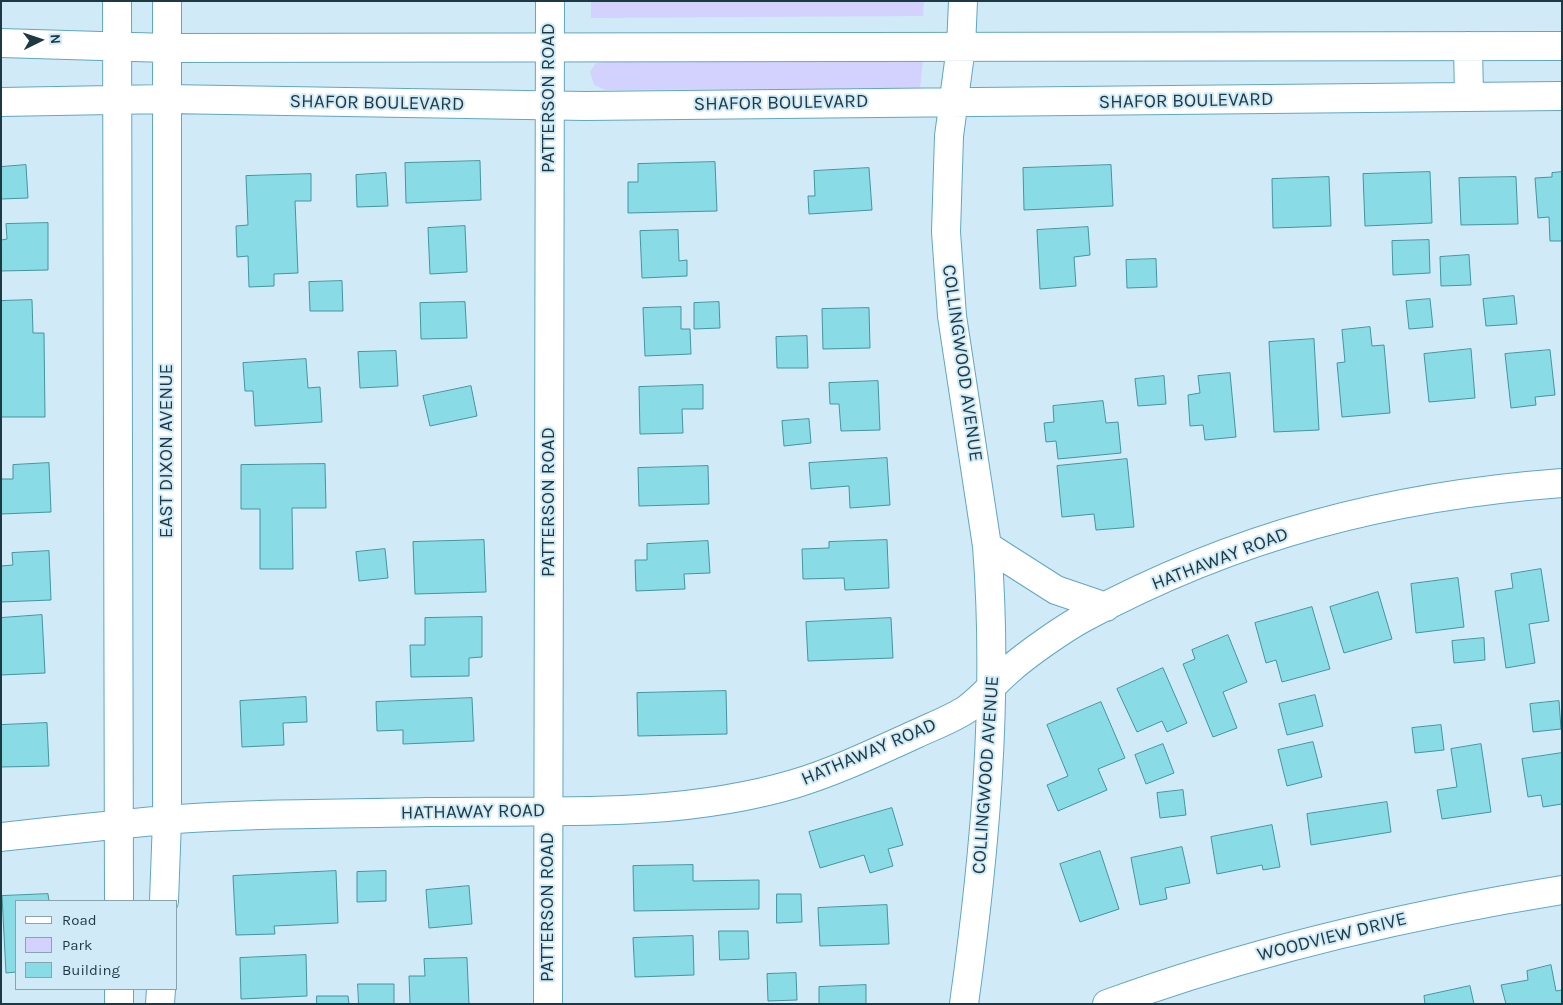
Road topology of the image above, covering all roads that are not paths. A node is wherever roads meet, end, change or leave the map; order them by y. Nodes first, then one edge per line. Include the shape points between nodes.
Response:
1 (117, 1) edge
2 (167, 1) edge
3 (550, 1) edge
4 (963, 1) edge
5 (1, 43) edge
6 (117, 46) junction
7 (1468, 46) junction
8 (1562, 46) edge
9 (550, 47) junction
10 (167, 48) junction
11 (961, 48) junction
12 (1562, 96) edge
13 (1469, 98) junction
14 (167, 99) junction
15 (1, 102) edge
16 (119, 102) junction
17 (955, 102) junction
18 (550, 106) junction
19 (1562, 483) edge
20 (987, 546) junction
21 (1106, 607) junction
22 (992, 688) junction
23 (548, 810) junction
24 (167, 820) junction
25 (120, 825) junction
26 (1, 837) edge
27 (1562, 890) edge
28 (119, 900) edge
29 (164, 900) edge
30 (119, 990) edge
31 (161, 990) edge
32 (119, 1004) edge
33 (160, 1004) edge
34 (548, 1004) edge
35 (964, 1004) edge
36 (1107, 1004) edge

1 - 6 street
2 - 10 street, EAST DIXON AVENUE
3 - 9 street, PATTERSON ROAD
4 - 11 street, COLLINGWOOD AVENUE
5 - 6 street
6 - 10 street
6 - 16 street
7 - 8 street
7 - 11 street
7 - 13 street
9 - 10 street
9 - 11 street
9 - 18 street, PATTERSON ROAD
10 - 14 street, EAST DIXON AVENUE
11 - 17 street, COLLINGWOOD AVENUE
12 - 13 street, SHAFOR BOULEVARD
13 - 17 street, SHAFOR BOULEVARD
14 - 16 street, SHAFOR BOULEVARD
14 - 18 street, SHAFOR BOULEVARD
14 - 24 street, EAST DIXON AVENUE
15 - 16 street, SHAFOR BOULEVARD
16 - 25 street
17 - 18 street, SHAFOR BOULEVARD
17 - 20 street, COLLINGWOOD AVENUE via 949,136 946,232 952,316
18 - 23 street, PATTERSON ROAD
19 - 21 street, HATHAWAY ROAD via 1491,488 1323,520 1247,545 1152,584
20 - 21 street via 1056,590
20 - 22 street, COLLINGWOOD AVENUE
21 - 22 street, HATHAWAY ROAD via 1080,620 1009,670
22 - 23 street, HATHAWAY ROAD via 964,711 850,764 794,784 728,800 648,810
22 - 35 street, COLLINGWOOD AVENUE via 986,820
23 - 24 street, HATHAWAY ROAD
23 - 34 street, PATTERSON ROAD
24 - 25 street, HATHAWAY ROAD
24 - 29 street, EAST DIXON AVENUE
25 - 26 street, HATHAWAY ROAD
25 - 28 street
27 - 36 street, WOODVIEW DRIVE via 1355,928 1233,962
30 - 32 street
31 - 33 street

